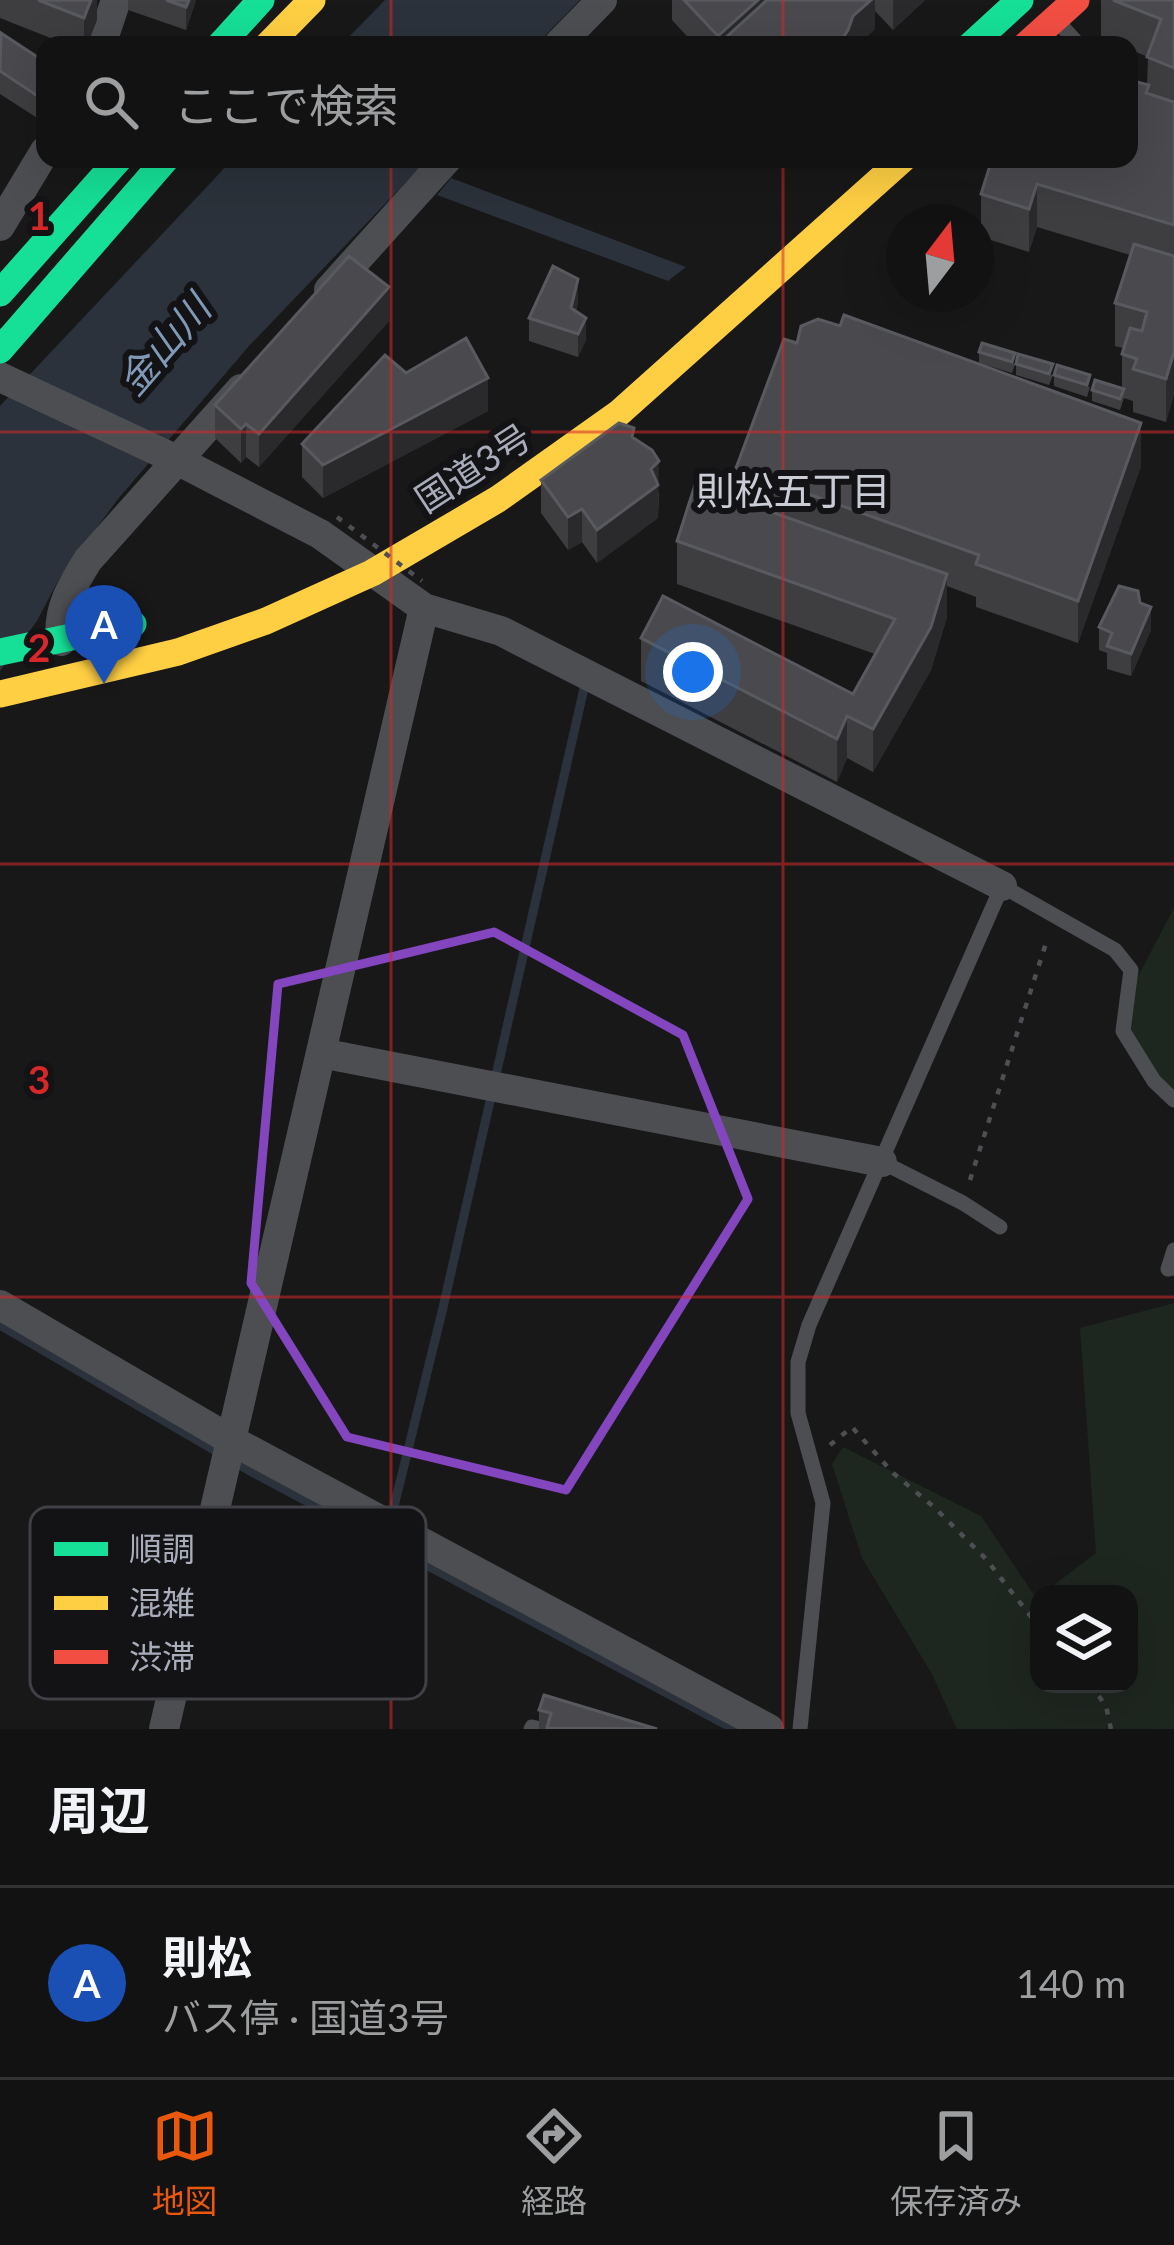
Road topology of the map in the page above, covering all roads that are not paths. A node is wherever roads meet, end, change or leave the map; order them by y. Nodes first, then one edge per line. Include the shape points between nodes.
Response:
1 (116, 0) edge
2 (261, 0) edge
3 (312, 0) edge
4 (602, 0) edge
5 (1049, 7) edge
6 (104, 36) edge
7 (228, 36) edge
8 (277, 36) edge
9 (567, 36) edge
10 (989, 36) edge
11 (1032, 36) edge
12 (1072, 36) edge
13 (36, 166) edge
14 (111, 168) edge
15 (158, 168) edge
16 (439, 168) edge
17 (893, 168) edge
18 (0, 226) edge
19 (0, 293) edge
20 (304, 318) edge
21 (0, 350) edge
22 (256, 371) edge
23 (12, 382) edge
24 (177, 460) junction
25 (356, 546) junction
26 (315, 564) dead end
27 (372, 573) junction
28 (423, 594) junction
29 (150, 620) dead end
30 (54, 642) junction
31 (0, 652) edge
32 (9, 692) edge
33 (1002, 886) junction
34 (321, 1053) junction
35 (1174, 1100) edge
36 (882, 1162) junction
37 (1000, 1227) dead end
38 (1174, 1250) edge
39 (1174, 1268) edge
40 (0, 1305) edge
41 (232, 1440) junction
42 (216, 1507) edge
43 (356, 1507) edge
44 (426, 1545) edge
45 (171, 1699) edge
46 (164, 1729) edge
47 (769, 1729) edge
48 (800, 1729) edge

1 - 6 street
2 - 7 main road
3 - 8 main road
4 - 9 street
5 - 10 main road
5 - 11 main road
5 - 12 lane
13 - 18 street
14 - 19 main road
15 - 21 main road
16 - 20 street
17 - 27 main road, 国道3号 via 619,413 498,499
22 - 24 street
23 - 24 street
24 - 25 street
24 - 30 street via 88,560 68,592
25 - 26 main road
25 - 27 street
27 - 28 street
27 - 32 main road, 国道3号 via 178,652
28 - 33 street
28 - 34 street
29 - 30 main road
30 - 31 main road
33 - 35 lane via 1115,950 1131,970 1123,1030
33 - 36 lane
34 - 36 street
34 - 41 street
36 - 37 lane
36 - 48 lane via 798,1362 798,1413 823,1503
38 - 39 lane via 1168,1269
40 - 41 street
41 - 42 street
41 - 43 street
44 - 47 street
45 - 46 street

